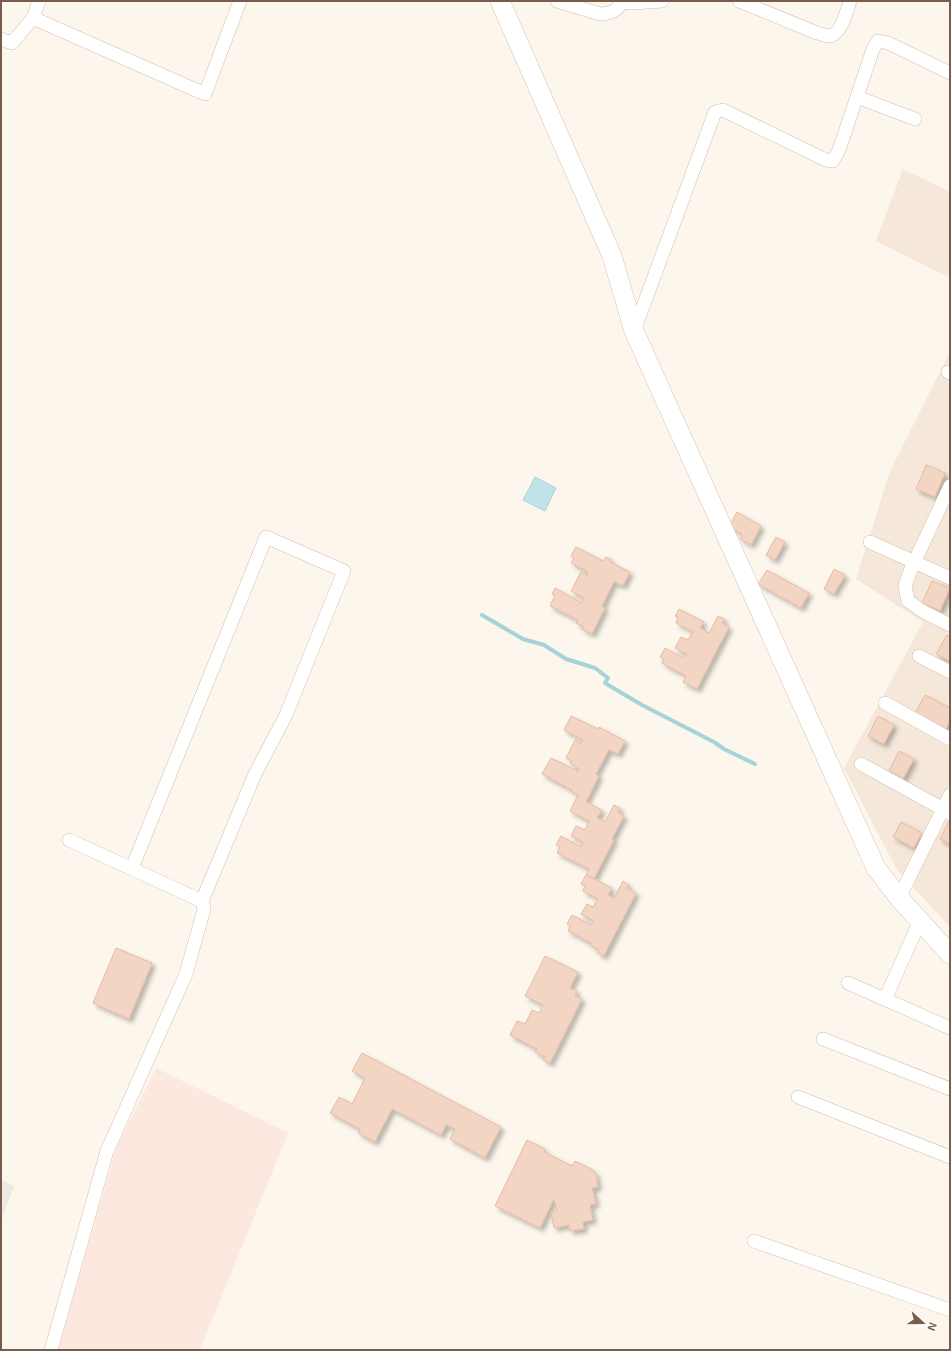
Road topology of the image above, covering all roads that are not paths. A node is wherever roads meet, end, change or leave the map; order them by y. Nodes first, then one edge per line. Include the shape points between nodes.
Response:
1 (39, 1) edge
2 (240, 1) edge
3 (500, 1) edge
4 (557, 1) edge
5 (622, 1) edge
6 (662, 1) edge
7 (739, 1) edge
8 (850, 1) edge
9 (32, 18) junction
10 (1, 39) edge
11 (950, 72) edge
12 (857, 97) junction
13 (915, 120) dead end
14 (634, 331) junction
15 (950, 486) edge
16 (870, 542) dead end
17 (914, 562) junction
18 (950, 578) edge
19 (950, 626) edge
20 (919, 656) dead end
21 (950, 672) edge
22 (885, 703) dead end
23 (950, 739) edge
24 (861, 764) dead end
25 (950, 795) edge
26 (946, 811) edge
27 (69, 840) dead end
28 (132, 868) junction
29 (899, 898) junction
30 (202, 901) junction
31 (920, 921) junction
32 (950, 954) edge
33 (848, 982) dead end
34 (885, 999) junction
35 (950, 1028) edge
36 (823, 1039) dead end
37 (950, 1089) edge
38 (798, 1097) dead end
39 (950, 1157) edge
40 (754, 1241) dead end
41 (950, 1310) edge
42 (51, 1350) edge

1 - 9 street
2 - 9 street via 205,94
3 - 14 main road via 612,256
4 - 5 street via 600,14 615,11
5 - 6 street
7 - 8 street via 828,36 834,35 838,30
9 - 10 street via 12,43
11 - 12 street via 888,43 878,41
12 - 13 street
12 - 14 street via 840,150 833,161 826,160 723,110 715,112
14 - 29 main road via 876,868
15 - 17 street
16 - 17 street
17 - 18 street
17 - 19 street via 905,586 908,601
20 - 21 street
22 - 23 street
24 - 26 street
25 - 26 street
26 - 29 street
27 - 28 street
28 - 30 street
28 - 30 street via 266,537 344,571 286,714 255,774
29 - 31 main road
30 - 42 street via 204,909 186,974 107,1151
31 - 32 main road
31 - 34 street
33 - 34 street
34 - 35 street
36 - 37 street
38 - 39 street
40 - 41 street

